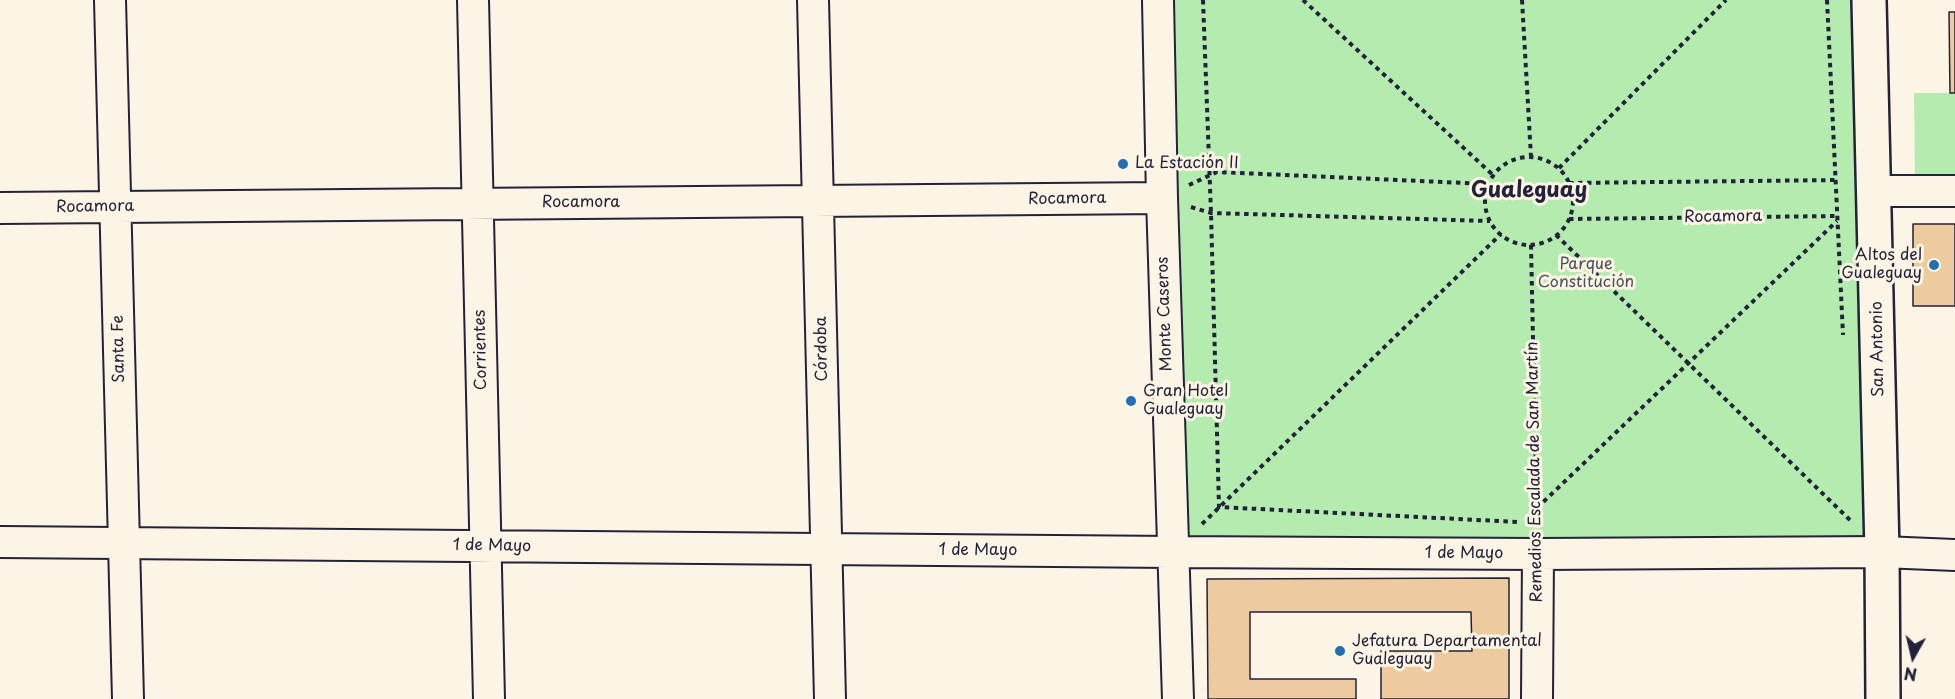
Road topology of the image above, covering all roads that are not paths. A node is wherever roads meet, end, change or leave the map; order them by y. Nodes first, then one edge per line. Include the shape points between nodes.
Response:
1 (110, 0) edge
2 (473, 0) edge
3 (813, 0) edge
4 (1158, 0) edge
5 (1869, 0) edge
6 (1874, 186) junction
7 (1955, 191) edge
8 (1162, 198) junction
9 (818, 201) junction
10 (477, 204) junction
11 (116, 207) junction
12 (0, 208) edge
13 (0, 542) edge
14 (124, 543) junction
15 (485, 546) junction
16 (827, 550) junction
17 (1172, 552) junction
18 (1882, 552) junction
19 (1538, 554) junction
20 (1955, 555) edge
21 (128, 699) edge
22 (489, 699) edge
23 (830, 699) edge
24 (1178, 699) edge
25 (1537, 699) edge
26 (1882, 699) edge

1 - 11 street, Santa Fe
2 - 10 street, Corrientes
3 - 9 street, Córdoba
4 - 8 street, Monte Caseros
5 - 6 street, San Antonio
6 - 7 street
6 - 18 street, San Antonio
8 - 9 street, Rocamora
8 - 17 street, Monte Caseros
9 - 10 street, Rocamora
9 - 16 street, Córdoba
10 - 11 street, Rocamora
10 - 15 street, Corrientes
11 - 12 street, Rocamora
11 - 14 street, Santa Fe
13 - 14 street, 1 de Mayo
14 - 15 street, 1 de Mayo
14 - 21 street, Santa Fe
15 - 16 street, 1 de Mayo
15 - 22 street, Corrientes
16 - 17 street, 1 de Mayo
16 - 23 street, Córdoba
17 - 19 street, 1 de Mayo
17 - 24 street, Monte Caseros
18 - 19 street, 1 de Mayo
18 - 20 street, 1 de Mayo
18 - 26 street, San Antonio
19 - 25 street, Remedios Escalada de San Martín

